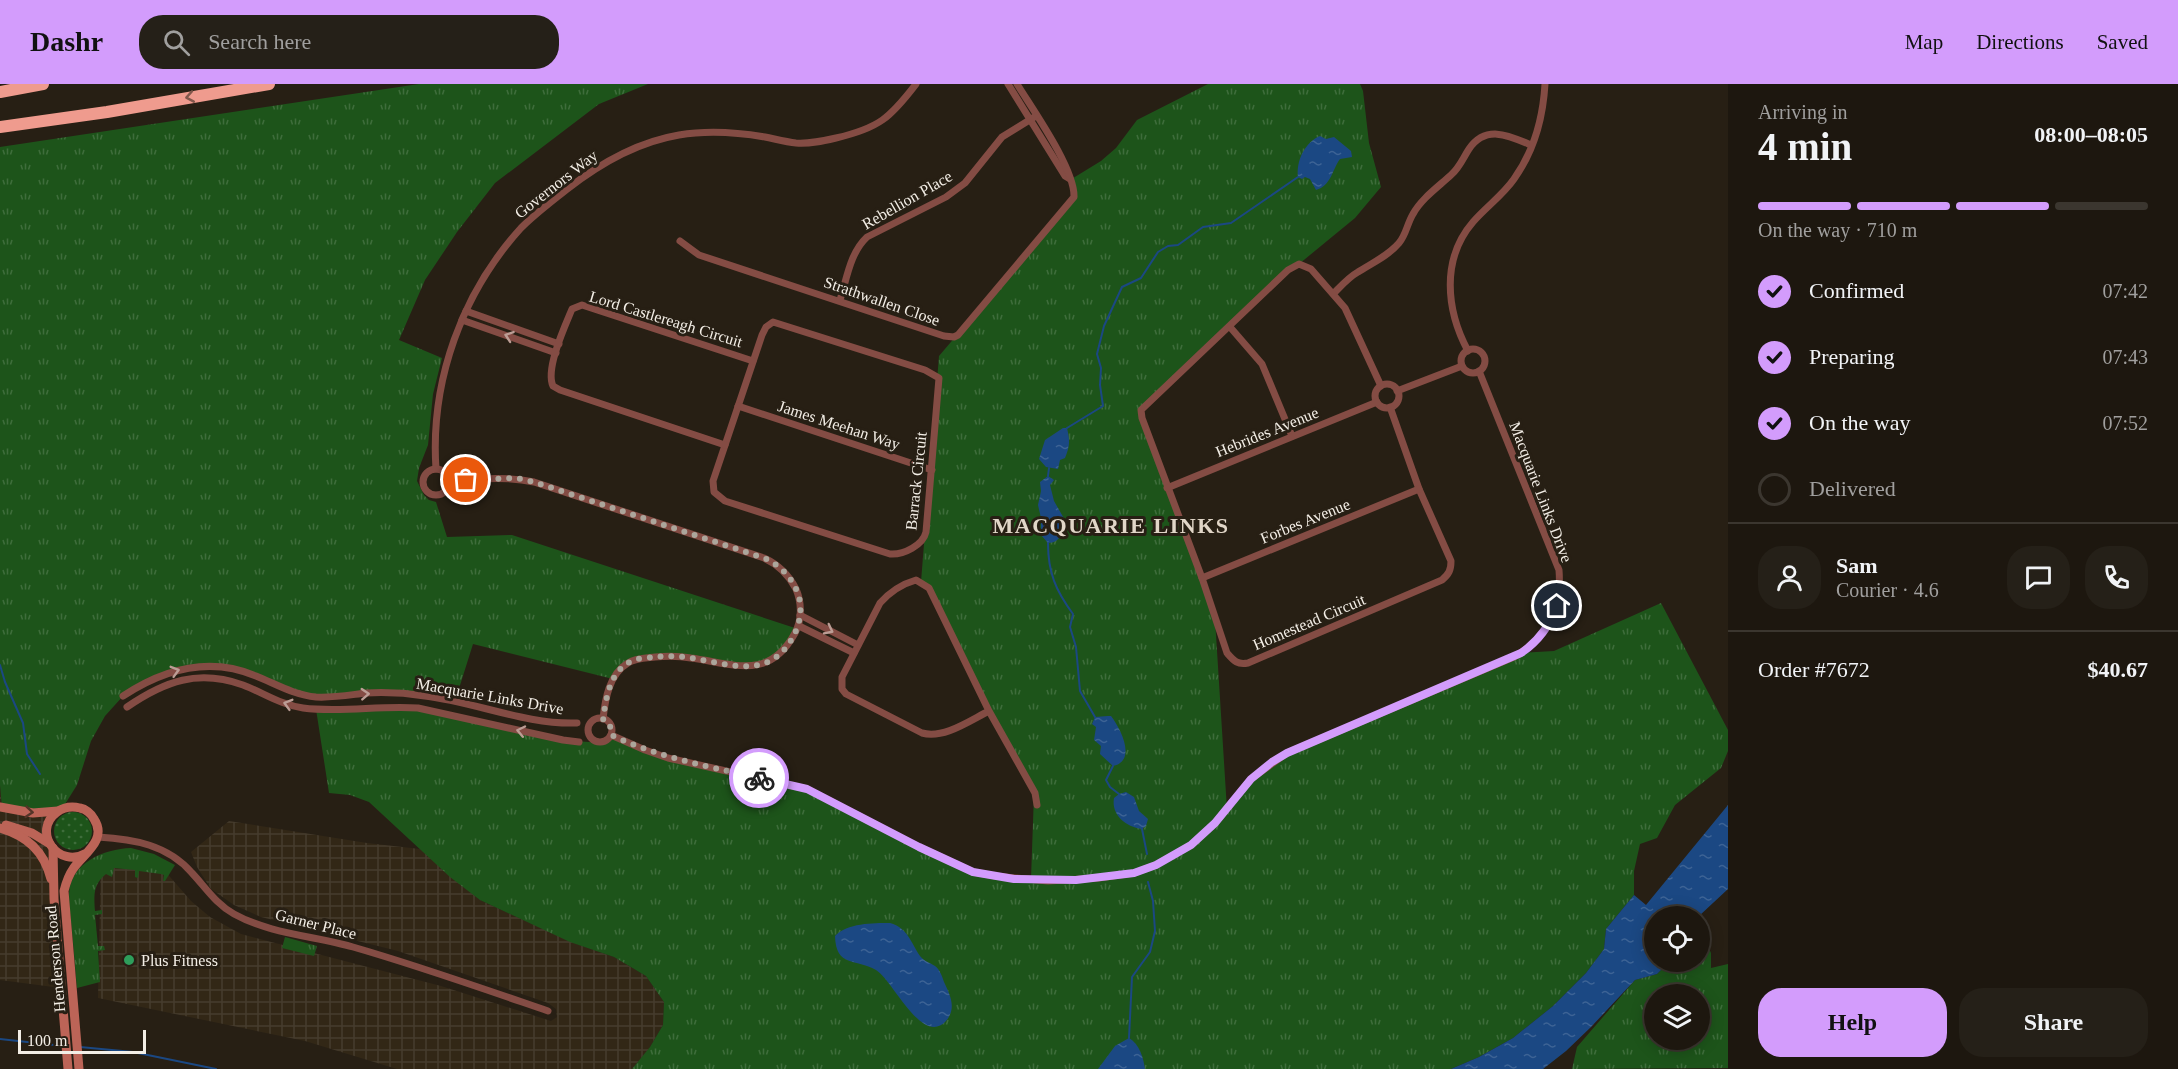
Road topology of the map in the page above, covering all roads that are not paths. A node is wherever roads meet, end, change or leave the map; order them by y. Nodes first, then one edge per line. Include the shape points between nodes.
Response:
1 (43, 84) edge
2 (269, 84) edge
3 (916, 84) edge
4 (1008, 84) edge
5 (1017, 84) edge
6 (1545, 84) edge
7 (0, 92) edge
8 (1033, 118) junction
9 (0, 127) edge
10 (1531, 145) junction
11 (680, 242) dead end
12 (1334, 293) junction
13 (840, 300) junction
14 (466, 312) junction
15 (462, 320) junction
16 (1230, 327) junction
17 (559, 344) junction
18 (1468, 351) junction
19 (556, 353) junction
20 (753, 360) junction
21 (1462, 366) junction
22 (1479, 371) junction
23 (1380, 386) junction
24 (1397, 391) junction
25 (1377, 402) junction
26 (738, 406) junction
27 (1390, 407) junction
28 (1292, 436) junction
29 (725, 445) junction
30 (436, 469) junction
31 (932, 470) junction
32 (449, 481) junction
33 (1167, 488) junction
34 (1419, 489) junction
35 (1202, 578) junction
36 (800, 615) junction
37 (799, 626) junction
38 (858, 645) junction
39 (854, 653) junction
40 (123, 696) dead end
41 (127, 707) dead end
42 (988, 711) junction
43 (603, 719) junction
44 (577, 723) dead end
45 (611, 735) junction
46 (579, 742) dead end
47 (1037, 805) dead end
48 (0, 807) edge
49 (58, 811) junction
50 (0, 826) edge
51 (98, 837) junction
52 (52, 846) junction
53 (87, 853) junction
54 (54, 899) junction
55 (548, 1011) dead end
56 (68, 1069) edge
57 (79, 1069) edge

1 - 7 highway
2 -> 9 highway
3 - 14 street, Governors Way via 890,116 858,132 812,143 704,132 650,142 607,160 523,226 489,269
4 - 8 street
5 - 8 street
6 - 10 street via 1542,114
8 - 13 street, Rebellion Place via 1002,137 965,183 946,197 867,237 853,255
8 - 13 street, Strathwallen Close via 1070,179 1074,197 958,335 944,336
10 - 12 street via 1506,134 1478,140 1463,162 1413,213 1399,244 1355,273
10 - 18 street via 1513,181 1465,233 1451,267 1451,301
11 - 13 street, Strathwallen Close via 699,255
12 - 16 street, Homestead Circuit via 1311,268 1299,264
12 - 23 street, Homestead Circuit via 1348,313
14 - 15 street, Governors Way
14 - 17 street
19 -> 15 street
15 - 30 street, Governors Way via 444,370 437,413
16 - 28 street via 1262,364
16 - 33 street, Homestead Circuit via 1141,410
17 - 19 street, Lord Castlereagh Circuit
17 - 20 street, Lord Castlereagh Circuit via 572,309 582,306
18 - 21 street via 1462,357
18 - 22 street via 1475,350 1483,356 1484,366
19 - 29 street, Lord Castlereagh Circuit via 550,374 553,386 560,390
20 - 26 street, Barrack Circuit
20 - 31 street, Barrack Circuit via 764,329 775,322 933,373 940,383
21 - 22 street via 1467,371
21 - 24 street
22 - 45 street, Macquarie Links Drive via 1559,570 1557,606 1545,630 1514,657 1301,746 1272,762 1251,779 1205,833 1156,865 1117,876 1057,880 1014,879 973,872 807,789 668,758
23 - 24 street via 1389,385
23 - 25 street
24 - 27 street via 1397,401
25 - 27 street
25 - 28 street, Hebrides Avenue
26 - 29 street, Barrack Circuit
26 - 31 street, James Meehan Way
27 - 34 street, Homestead Circuit
28 - 33 street, Hebrides Avenue
29 - 31 street, Barrack Circuit via 712,484 720,498 894,555 925,538
30 - 32 street via 444,472
30 - 32 street via 424,478 429,492 444,493
32 - 36 street via 516,478 534,482 764,558 791,580 800,602
33 - 35 street, Homestead Circuit
34 - 35 street, Forbes Avenue
34 - 35 street, Homestead Circuit via 1451,561 1448,575 1248,663 1233,661 1227,653
36 - 37 street
36 -> 38 street
37 - 39 street
37 - 43 street via 781,653 751,667 672,656 628,663 607,691
38 - 39 street
38 - 42 street via 885,597 909,582 923,583 929,588
39 - 42 street via 842,677 846,694 922,733 942,734
40 -> 44 street, Macquarie Links Drive via 168,673 216,666 233,668 315,697 418,695 548,722
46 -> 41 street, Macquarie Links Drive via 418,708 299,707 243,685 208,678 163,685
42 - 47 street via 1035,793
43 - 45 street via 610,725
43 - 45 street via 591,723 590,736 599,742
48 -> 49 main road via 33,813
49 - 51 main road via 76,807 88,812 97,824
49 - 52 main road via 48,826
50 - 52 main road via 20,828
50 - 54 main road via 24,838 40,852 49,871
51 - 53 main road
51 - 55 street, Garner Place via 140,842 169,853 218,903 253,922 351,946
52 - 53 main road via 69,857
52 - 54 main road, Henderson Road
53 - 57 main road, Henderson Road via 68,876 64,891
54 - 56 main road, Henderson Road

